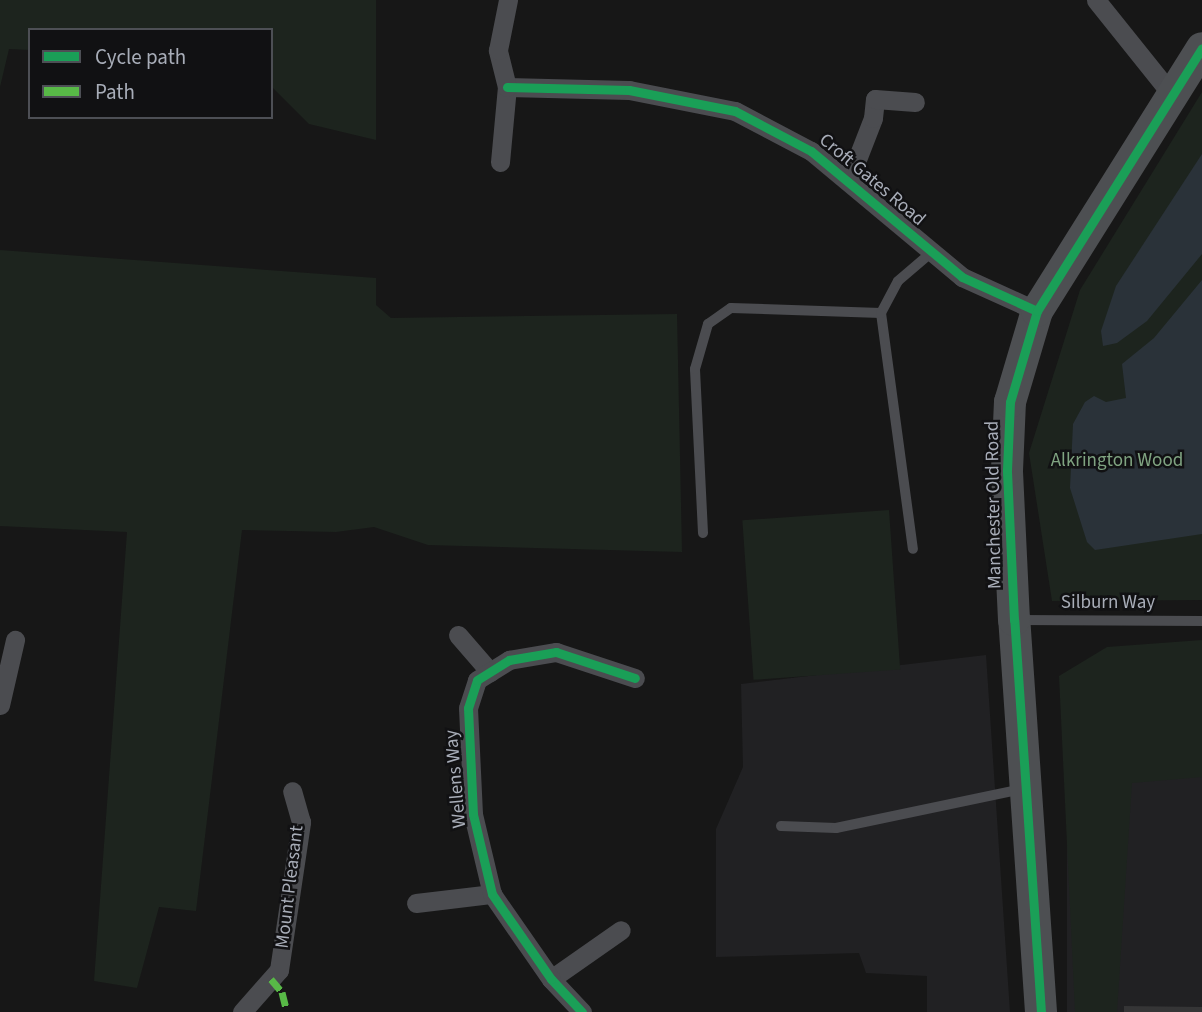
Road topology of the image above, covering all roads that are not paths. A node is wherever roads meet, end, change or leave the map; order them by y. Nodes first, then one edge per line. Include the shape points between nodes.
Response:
1 (508, 0) edge
2 (1096, 0) edge
3 (1202, 48) edge
4 (507, 87) junction
5 (1173, 96) junction
6 (915, 102) dead end
7 (500, 162) dead end
8 (849, 180) junction
9 (932, 252) junction
10 (1037, 311) junction
11 (881, 313) junction
12 (703, 533) dead end
13 (913, 550) dead end
14 (1014, 620) junction
15 (1202, 621) edge
16 (458, 635) dead end
17 (9, 652) edge
18 (490, 672) junction
19 (635, 678) dead end
20 (0, 705) edge
21 (1027, 789) junction
22 (292, 792) dead end
23 (780, 826) dead end
24 (492, 894) junction
25 (416, 903) dead end
26 (621, 930) dead end
27 (551, 979) junction
28 (242, 1012) edge
29 (582, 1012) edge
30 (1041, 1012) edge

1 - 4 street via 498,50
2 - 5 street
3 - 5 main road, Manchester Old Road
4 - 7 street
4 - 8 street, Croft Gates Road via 629,90 708,103 777,131
5 - 10 main road, Manchester Old Road
6 - 8 street via 875,99 873,118
8 - 9 street, Croft Gates Road via 883,215
9 - 10 street, Croft Gates Road via 962,277
9 - 11 lane via 898,281
10 - 14 main road, Manchester Old Road via 1017,373 1007,435
11 - 12 lane via 731,308 708,324 695,369
11 - 13 lane
14 - 15 lane, Silburn Way
14 - 21 main road, Manchester Old Road
16 - 18 street
17 - 20 street
18 - 19 street via 509,660 556,652
18 - 24 street, Wellens Way via 477,680 468,708 473,814
21 - 23 lane via 836,828
21 - 30 main road, Manchester Old Road
22 - 28 street, Mount Pleasant via 301,822 279,970
24 - 25 street
24 - 27 street, Wellens Way
26 - 27 street
27 - 29 street, Wellens Way

